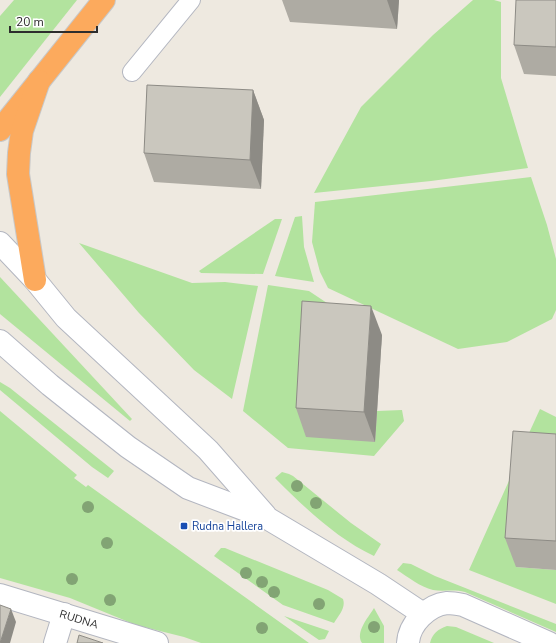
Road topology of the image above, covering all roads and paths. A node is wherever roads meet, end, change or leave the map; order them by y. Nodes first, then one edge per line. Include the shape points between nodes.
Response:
1 (104, 0) edge
2 (191, 0) edge
3 (132, 72) dead end
4 (39, 81) junction
5 (0, 130) edge
6 (0, 243) edge
7 (35, 280) junction
8 (0, 341) edge
9 (0, 362) edge
10 (50, 385) junction
11 (267, 518) junction
12 (0, 595) edge
13 (64, 614) junction
14 (422, 615) junction
15 (55, 643) edge
16 (157, 643) edge
17 (408, 643) edge
18 (549, 643) edge

1 - 4 highway
2 - 3 lane
4 - 5 highway
4 - 7 highway via 22,131 18,174
6 - 7 street
7 - 11 street via 66,318 208,450
8 - 10 street
9 - 10 street
10 - 11 street via 128,447 188,488
11 - 14 street via 378,584
12 - 13 street, RUDNA
13 - 15 street
13 - 16 street, RUDNA
14 - 17 street via 411,629
14 - 18 street via 430,609 448,603 463,605

